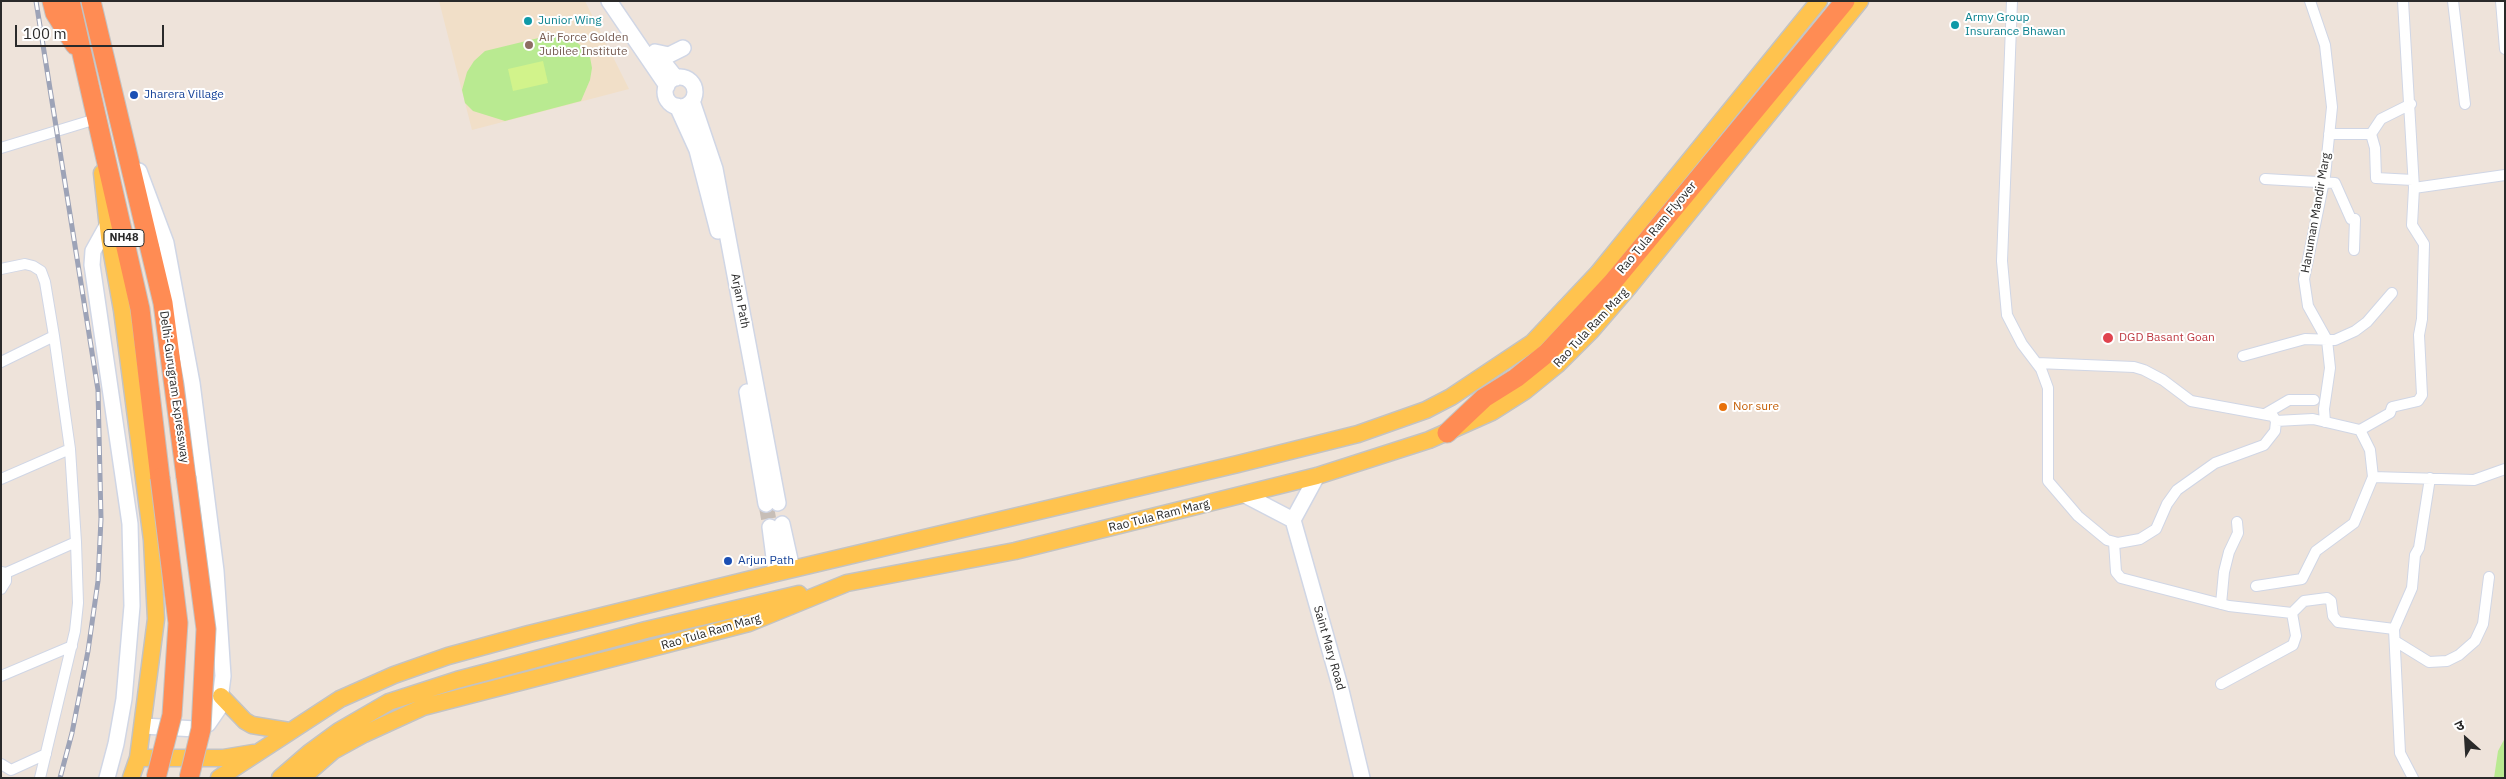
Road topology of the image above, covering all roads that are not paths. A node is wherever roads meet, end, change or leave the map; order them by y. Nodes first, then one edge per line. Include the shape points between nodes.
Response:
1 (52, 1) edge
2 (70, 1) edge
3 (91, 1) edge
4 (609, 1) edge
5 (620, 1) edge
6 (1819, 1) edge
7 (1845, 1) edge
8 (1860, 1) edge
9 (2012, 1) edge
10 (2310, 1) edge
11 (2403, 1) edge
12 (2453, 1) edge
13 (2501, 1) edge
14 (684, 48) dead end
15 (2505, 49) edge
16 (655, 52) junction
17 (82, 57) junction
18 (671, 82) junction
19 (692, 101) junction
20 (2411, 104) junction
21 (2465, 104) dead end
22 (677, 106) junction
23 (118, 118) junction
24 (96, 119) junction
25 (2330, 134) junction
26 (2371, 134) junction
27 (1, 148) edge
28 (2505, 175) edge
29 (2265, 179) dead end
30 (2323, 182) junction
31 (2413, 184) junction
32 (108, 224) junction
33 (2354, 250) dead end
34 (1, 269) edge
35 (2392, 293) dead end
36 (54, 336) junction
37 (2327, 340) junction
38 (2243, 356) dead end
39 (1, 362) edge
40 (2037, 363) junction
41 (2314, 400) dead end
42 (2265, 414) junction
43 (2276, 420) junction
44 (2325, 422) junction
45 (2360, 430) junction
46 (1447, 433) junction
47 (70, 449) junction
48 (2505, 469) edge
49 (1317, 476) junction
50 (2374, 477) junction
51 (2430, 478) junction
52 (1, 479) edge
53 (1245, 495) junction
54 (1293, 520) junction
55 (2237, 522) dead end
56 (776, 526) tunnel mouth
57 (76, 542) junction
58 (2114, 542) junction
59 (784, 571) junction
60 (4, 573) edge
61 (2489, 577) dead end
62 (847, 583) junction
63 (2256, 586) dead end
64 (1, 589) edge
65 (2221, 604) junction
66 (2292, 613) junction
67 (2394, 629) junction
68 (2395, 641) junction
69 (72, 646) junction
70 (1, 676) edge
71 (2221, 684) dead end
72 (221, 696) junction
73 (143, 726) junction
74 (289, 731) junction
75 (260, 752) junction
76 (46, 754) junction
77 (138, 758) junction
78 (1, 764) edge
79 (9, 774) edge
80 (40, 778) edge
81 (107, 778) edge
82 (131, 778) edge
83 (156, 778) edge
84 (189, 778) edge
85 (219, 778) edge
86 (280, 778) edge
87 (302, 778) edge
88 (1362, 778) edge
89 (2413, 778) edge

1 - 17 highway
2 - 17 highway, Delhi-Gurugram Expressway / NH48
3 - 23 highway, Delhi-Gurugram Expressway / NH48
4 - 18 main road
5 - 16 main road
6 - 59 main road via 1598,273 1532,343 1451,397 1426,410 1358,434
7 - 46 highway, Rao Tula Ram Flyover via 1612,283 1547,353 1484,398
8 - 46 main road, Rao Tula Ram Marg via 1590,331 1557,365 1525,391 1492,412
9 - 40 street via 2002,261 2007,315
10 - 25 street, Hanuman Mandir Marg via 2325,45 2332,107
11 - 20 street
12 - 21 street
13 - 15 street
14 - 16 main road via 669,56
16 - 18 main road
17 - 24 highway, Delhi-Gurugram Expressway / NH48
18 - 19 main road via 688,79 694,85
18 - 22 main road via 668,98
19 - 22 main road
19 - 22 main road, Arjan Path via 715,169 772,503 717,228 697,150
20 - 26 street via 2381,119
20 - 31 street
23 - 72 main road via 166,243 192,383 216,571 223,676
23 - 84 highway, Delhi-Gurugram Expressway / NH48, bridge via 163,302 206,629 202,729
24 - 27 street
24 - 32 main road
24 - 83 highway, Delhi-Gurugram Expressway / NH48, bridge via 140,308 178,623 172,715
25 - 26 street
25 - 30 street, Hanuman Mandir Marg
26 - 31 street via 2376,178
28 - 31 street
29 - 30 street
30 - 33 street via 2336,183 2351,219 2355,219
30 - 37 street, Hanuman Mandir Marg via 2304,279 2308,306
31 - 45 street via 2412,225 2424,244 2422,319 2418,335 2422,395 2418,401 2392,407 2390,413
32 - 73 main road via 152,540 156,619
32 - 81 main road via 93,251 92,264 130,524 132,606 124,699
34 - 36 street via 25,264 41,271
35 - 37 street via 2355,331
36 - 39 street
36 - 47 street
37 - 38 street via 2305,339
37 - 44 street, Hanuman Mandir Marg via 2330,368
40 - 42 street via 2134,367 2158,376 2191,401
40 - 58 street via 2048,388 2048,481 2078,516
41 - 42 street via 2289,400
42 - 43 street
43 - 44 street via 2313,419
43 - 58 street via 2275,431 2264,445 2215,463 2177,490 2152,533 2140,539
44 - 45 street
45 - 50 street via 2370,450
46 - 49 main road, Rao Tula Ram Marg
47 - 52 street
47 - 57 street
48 - 51 street via 2474,480
49 - 53 main road, Rao Tula Ram Marg
49 - 54 main road
50 - 51 street
50 - 63 street via 2354,523 2316,551 2302,579
51 - 67 street via 2412,588
53 - 54 main road
53 - 62 main road, Rao Tula Ram Marg via 1015,551
54 - 88 main road, Saint Mary Road via 1340,686
55 - 65 street via 2238,533 2224,572
56 - 59 main road
57 - 60 street
57 - 69 street via 78,603
58 - 65 street via 2116,572 2121,578
59 - 74 main road via 448,656 340,699
60 - 64 street via 6,581
61 - 68 street via 2484,624 2475,641 2459,655 2447,661 2429,662
62 - 86 main road via 646,630 457,680 390,702 339,731
62 - 87 main road, Rao Tula Ram Marg via 743,625 423,708 333,751
65 - 66 street
66 - 67 street via 2304,601 2327,598 2338,622
66 - 71 street via 2296,636 2293,644
67 - 68 street
68 - 89 street via 2400,753
69 - 70 street
69 - 76 street
72 - 73 main road via 219,708 208,724 196,728
72 - 74 main road via 252,725
73 - 77 main road
74 - 75 main road
75 - 77 main road via 223,758
75 - 85 main road
76 - 79 street
76 - 80 street
77 - 82 main road
78 - 79 street

